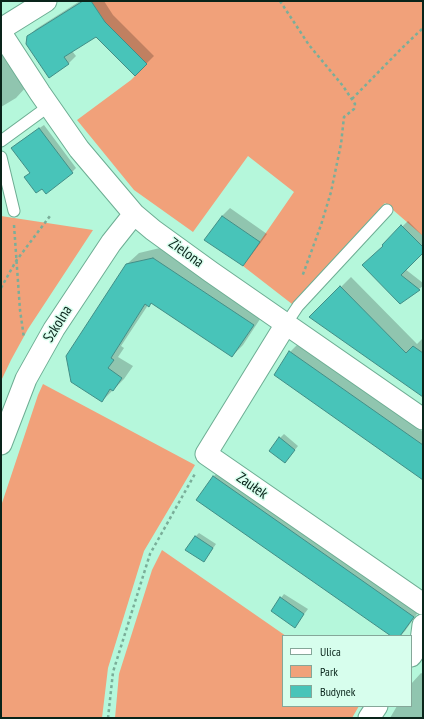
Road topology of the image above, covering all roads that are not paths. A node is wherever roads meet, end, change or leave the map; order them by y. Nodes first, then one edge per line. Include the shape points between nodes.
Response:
1 (46, 1) edge
2 (1, 29) edge
3 (1, 34) edge
4 (49, 106) junction
5 (1, 141) edge
6 (1, 157) edge
7 (387, 210) dead end
8 (14, 211) road end
9 (134, 214) junction
10 (286, 324) junction
11 (423, 419) edge
12 (1, 444) edge
13 (423, 604) edge
14 (423, 625) edge
15 (412, 654) edge
16 (376, 707) edge
17 (369, 718) edge

1 - 2 street
3 - 4 street, Zielona
4 - 5 lane
4 - 9 street, Zielona via 79,149
6 - 8 lane
7 - 10 lane via 303,301
9 - 10 street, Zielona
9 - 12 street, Szkolna via 111,242 54,329 26,379
10 - 11 street, Zielona
10 - 13 street, Zaułek via 206,454
14 - 15 street via 421,641
16 - 17 street

